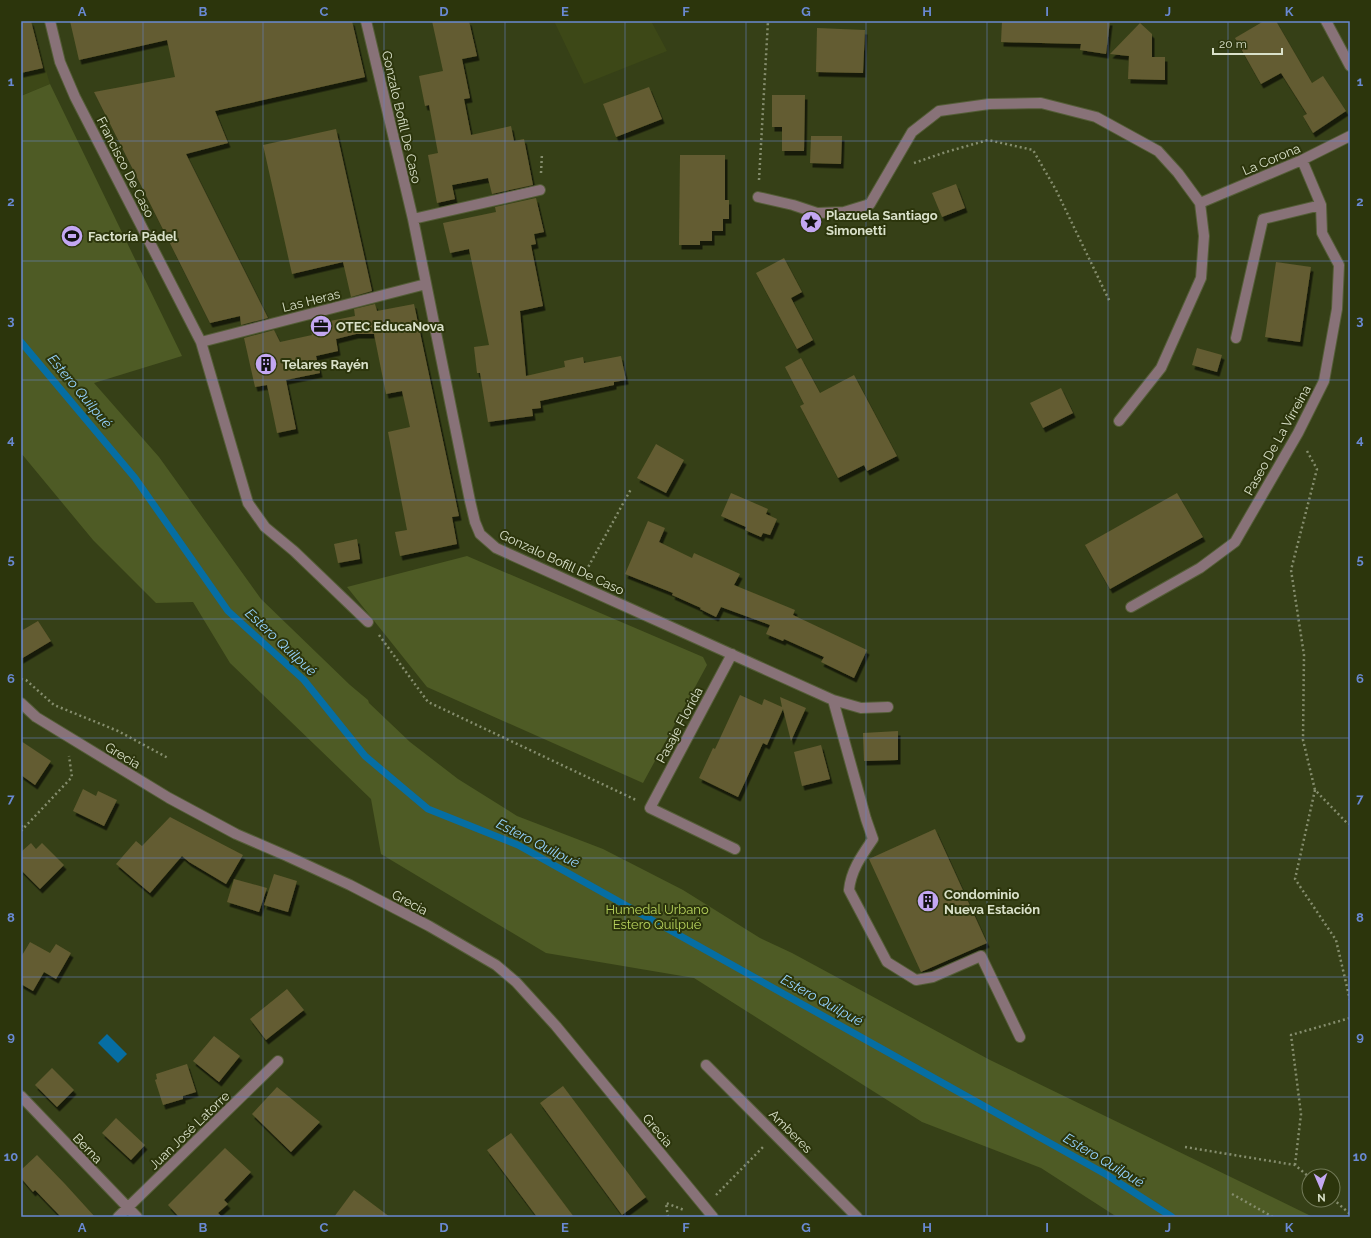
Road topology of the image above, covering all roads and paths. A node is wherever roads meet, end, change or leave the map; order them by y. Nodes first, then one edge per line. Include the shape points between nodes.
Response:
1 (50, 21) edge
2 (366, 21) edge
3 (768, 21) edge
4 (1326, 21) edge
5 (1350, 66) edge
6 (1350, 136) edge
7 (1302, 160) junction
8 (889, 172) junction
9 (540, 190) dead end
10 (758, 197) joint
11 (1200, 203) junction
12 (1321, 205) junction
13 (413, 219) junction
14 (426, 284) junction
15 (1110, 302) dead end
16 (1236, 338) dead end
17 (201, 342) junction
18 (1119, 420) dead end
19 (1298, 433) junction
20 (631, 490) dead end
21 (579, 585) junction
22 (1132, 607) dead end
23 (368, 622) joint
24 (732, 654) junction
25 (21, 678) edge
26 (833, 700) junction
27 (21, 703) edge
28 (888, 708) dead end
29 (77, 742) junction
30 (168, 758) dead end
31 (1315, 790) junction
32 (650, 808) junction
33 (1350, 824) edge
34 (21, 826) edge
35 (25, 827) junction
36 (21, 831) edge
37 (735, 849) dead end
38 (1350, 1000) edge
39 (1350, 1018) edge
40 (1020, 1037) dead end
41 (278, 1061) dead end
42 (706, 1065) dead end
43 (21, 1096) edge
44 (776, 1134) junction
45 (1185, 1147) dead end
46 (1295, 1165) junction
47 (1301, 1170) edge
48 (1232, 1194) dead end
49 (1341, 1206) edge
50 (705, 1207) junction
51 (127, 1208) junction
52 (1350, 1214) edge
53 (118, 1217) edge
54 (136, 1217) edge
55 (668, 1217) edge
56 (713, 1217) edge
57 (856, 1217) edge
58 (1272, 1217) edge

1 - 17 street, Francisco De Caso via 60,62 75,97
2 - 13 street, Gonzalo Bofill De Caso
3 - 10 path
4 - 5 street
6 - 7 street, La Corona
7 - 11 street, La Corona
7 - 12 street, Paseo De La Virreina
8 - 10 street via 870,204 844,212 817,213
8 - 11 street via 912,132 939,111 989,104 1041,102 1096,117 1158,152 1178,173
8 - 15 path via 988,140 1033,150 1056,190
9 - 13 street
11 - 18 street via 1204,236 1201,278 1161,368
12 - 16 street via 1263,219
12 - 19 street, Paseo De La Virreina via 1322,233 1338,265 1337,309 1324,381
13 - 14 street, Gonzalo Bofill De Caso
14 - 17 street, Las Heras
14 - 21 street, Gonzalo Bofill De Caso via 470,501 480,534 496,548
17 - 23 street, Francisco De Caso via 248,503 265,527 294,551
19 - 22 street, Paseo De La Virreina via 1235,542 1200,568
19 - 31 path via 1317,469 1291,570 1304,655 1303,740
20 - 21 path
21 - 24 street, Gonzalo Bofill De Caso
23 - 32 path via 428,702
24 - 26 street, Gonzalo Bofill De Caso
24 - 32 street, Pasaje Florida
25 - 30 path via 54,705 118,731
26 - 28 street, Gonzalo Bofill De Caso via 861,708
26 - 40 street via 873,839 850,878 850,890 887,962 916,980 933,977 981,956
27 - 29 street, Grecia via 36,717
29 - 35 path via 69,757 72,777
29 - 50 street, Grecia via 169,798 236,834 350,885 429,926 496,965 516,982 556,1026
31 - 33 path
31 - 38 path via 1294,879 1336,940
32 - 37 street
34 - 35 path
35 - 36 path
39 - 46 path via 1291,1035 1301,1114
41 - 51 street, Juan José Latorre
42 - 44 street, Amberes
43 - 51 street, Berna
44 - 50 path
44 - 57 street, Amberes
45 - 46 path
46 - 47 path
48 - 58 path
49 - 52 path
50 - 55 path via 694,1214 666,1203
50 - 56 street, Grecia
51 - 53 street, Juan José Latorre
51 - 54 street, Berna

